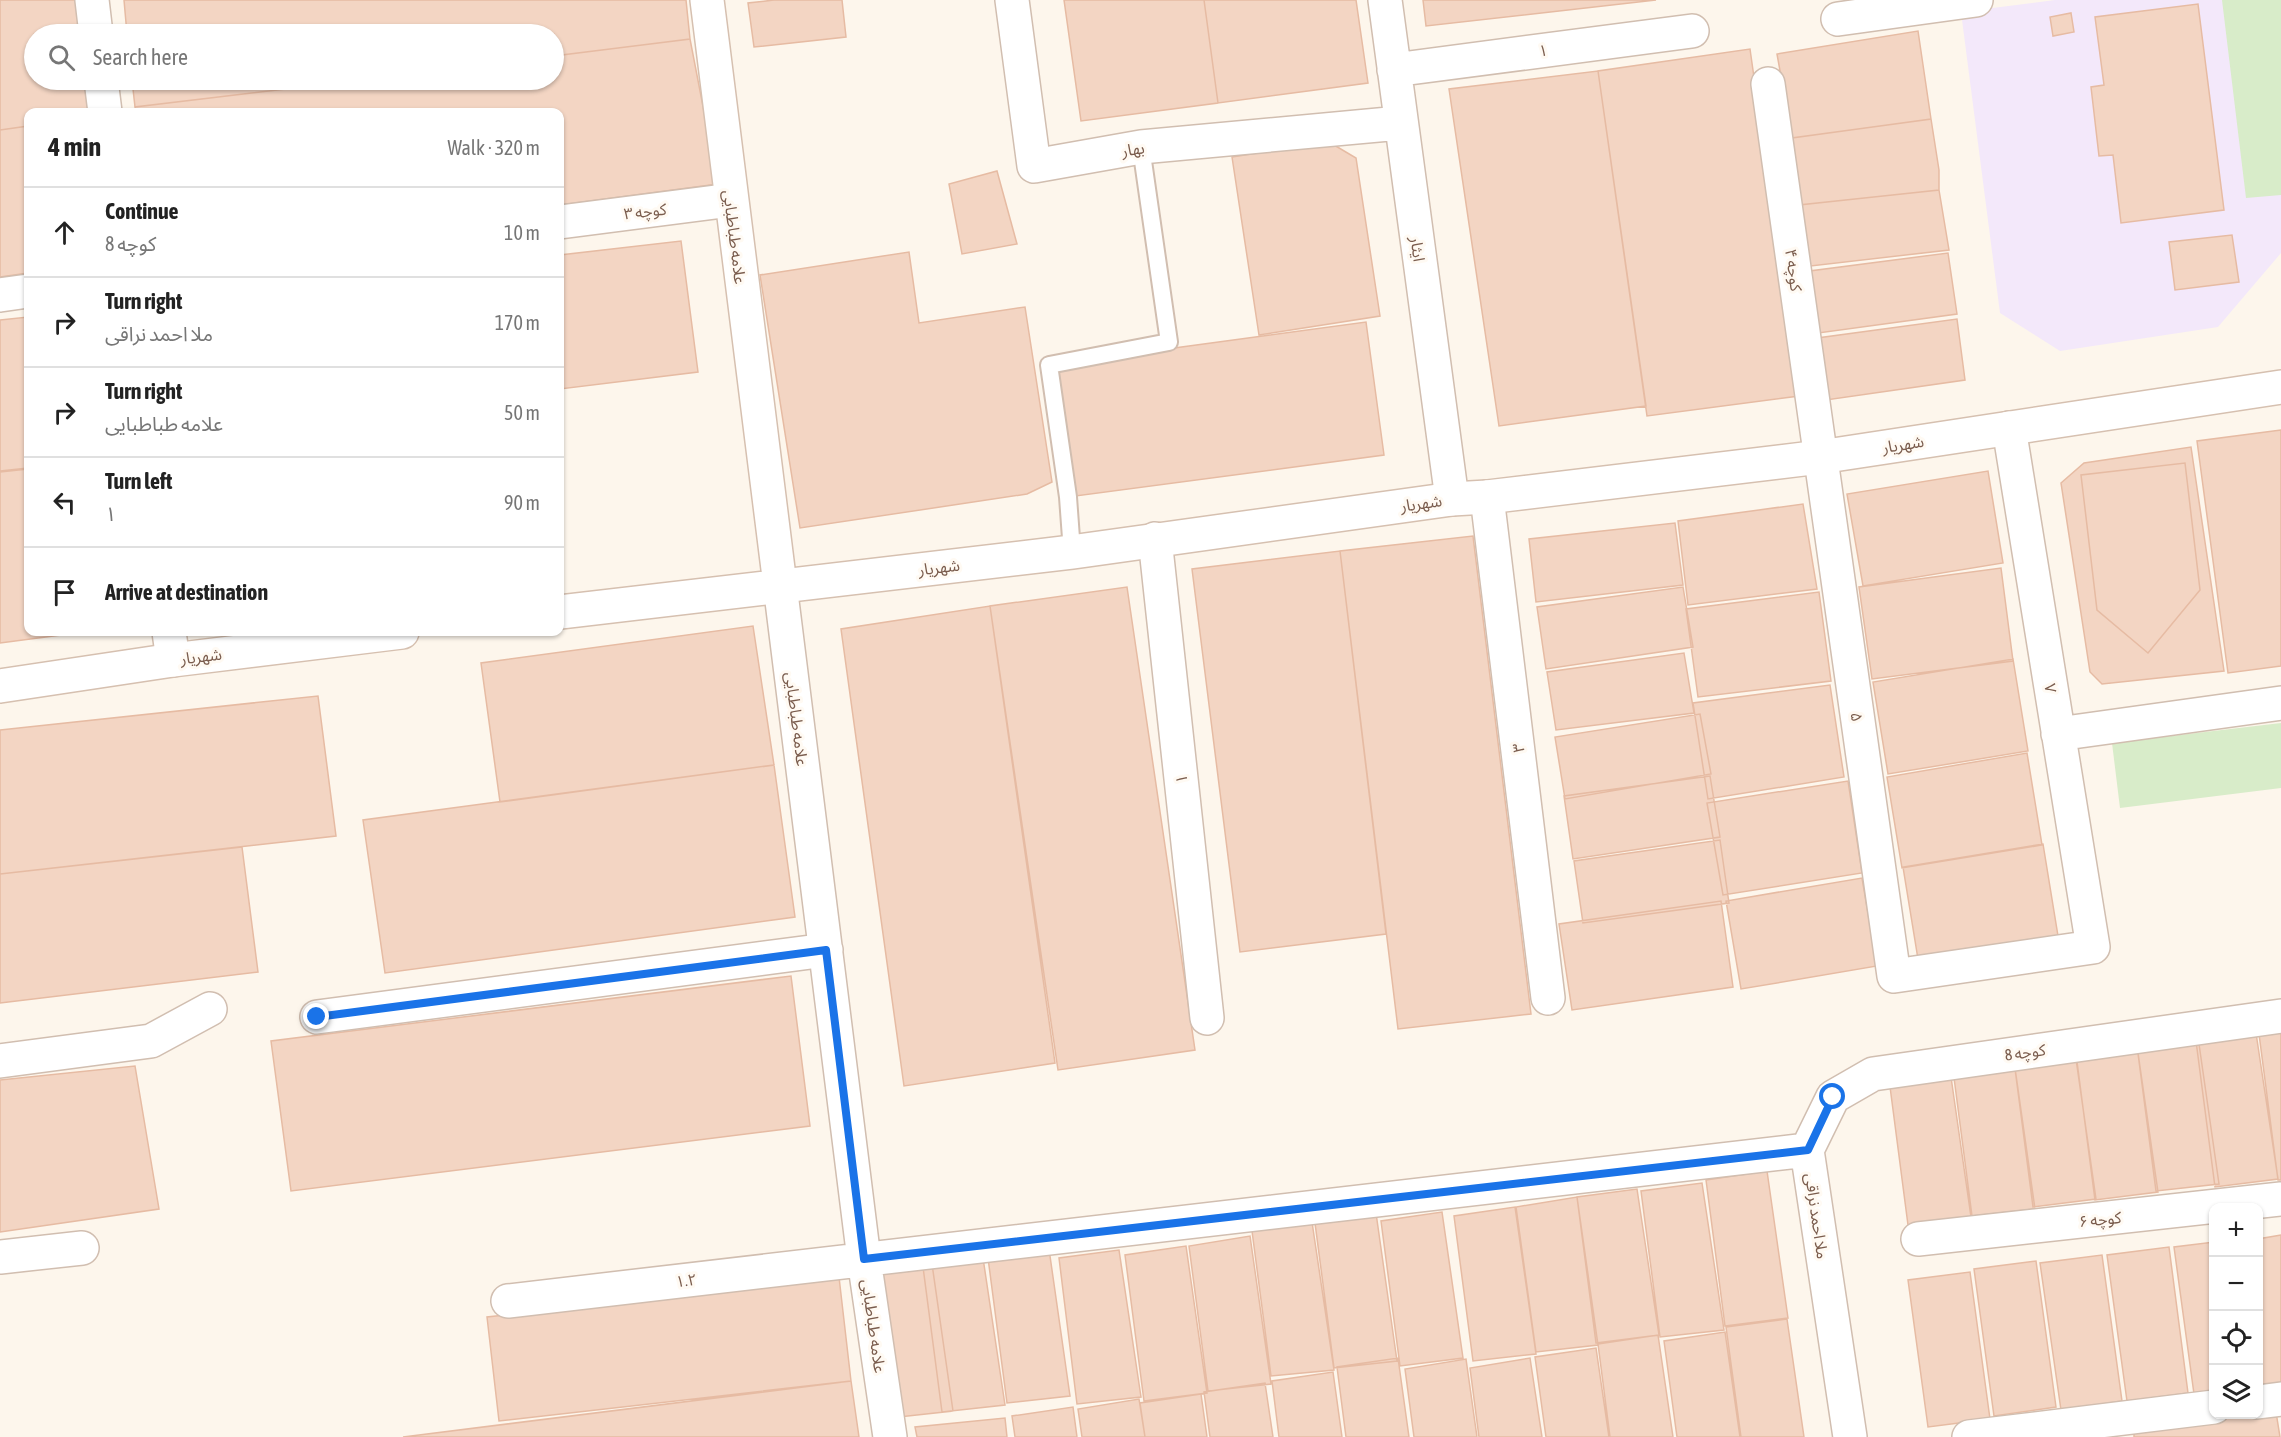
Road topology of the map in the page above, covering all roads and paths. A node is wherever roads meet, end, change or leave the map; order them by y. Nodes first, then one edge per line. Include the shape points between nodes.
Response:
1 (92, 0) edge
2 (708, 0) edge
3 (1012, 0) edge
4 (1385, 0) edge
5 (1976, 0) edge
6 (1907, 5) edge
7 (1838, 19) dead end
8 (95, 24) edge
9 (1692, 31) dead end
10 (1394, 70) junction
11 (1768, 84) dead end
12 (102, 90) edge
13 (104, 108) edge
14 (1400, 123) junction
15 (1141, 147) junction
16 (730, 200) junction
17 (564, 221) edge
18 (24, 292) edge
19 (0, 295) edge
20 (2281, 387) edge
21 (2009, 428) junction
22 (1820, 457) junction
23 (1487, 497) junction
24 (1452, 499) junction
25 (1155, 539) junction
26 (1072, 552) junction
27 (780, 585) junction
28 (564, 612) edge
29 (336, 636) edge
30 (171, 646) edge
31 (0, 686) edge
32 (2281, 703) edge
33 (2058, 734) junction
34 (2093, 947) joint
35 (826, 950) junction
36 (1548, 998) dead end
37 (210, 1009) dead end
38 (2281, 1016) edge
39 (317, 1017) dead end
40 (1207, 1018) dead end
41 (0, 1061) edge
42 (1808, 1150) junction
43 (2281, 1199) edge
44 (1918, 1239) dead end
45 (82, 1248) dead end
46 (0, 1257) edge
47 (864, 1259) junction
48 (508, 1301) dead end
49 (2281, 1399) edge
50 (2263, 1401) edge
51 (2209, 1408) edge
52 (890, 1437) edge
53 (1850, 1437) edge
54 (1969, 1437) edge

1 - 8 street
2 - 16 street, علامه طباطبایی
3 - 15 street, بهار via 1034,166
4 - 10 street, ایثار
5 - 6 street
6 - 7 street
9 - 10 street, ۱
10 - 14 street, ایثار
11 - 22 street, کوچه ۴
12 - 13 street
14 - 15 street, بهار
14 - 24 street, ایثار
15 - 26 lane via 1169,342 1049,365
16 - 17 street, کوچه ۳
16 - 27 street, علامه طباطبایی
18 - 19 street
20 - 21 street, شهریار
21 - 22 street, شهریار
21 - 33 street, ۷
22 - 23 street, شهریار
22 - 34 street, ۵ via 1894,976
23 - 24 street, شهریار
23 - 36 street, ۳
24 - 25 street, شهریار
25 - 26 street, شهریار
25 - 40 street, ۱
26 - 27 street, شهریار
27 - 28 street, شهریار
27 - 35 street, علامه طباطبایی
29 - 30 street, شهریار
30 - 31 street, شهریار
32 - 33 street
33 - 34 street, ۷
35 - 39 street
35 - 47 street, علامه طباطبایی
37 - 41 street via 151,1041
38 - 42 street, کوچه 8 via 1873,1074 1833,1097
42 - 47 street, ملا احمد نراقی
42 - 53 street, ملا احمد نراقی
43 - 44 street, کوچه ۶
45 - 46 street
47 - 48 street, ۱.۲
47 - 52 street, علامه طباطبایی
49 - 50 street
51 - 54 street

